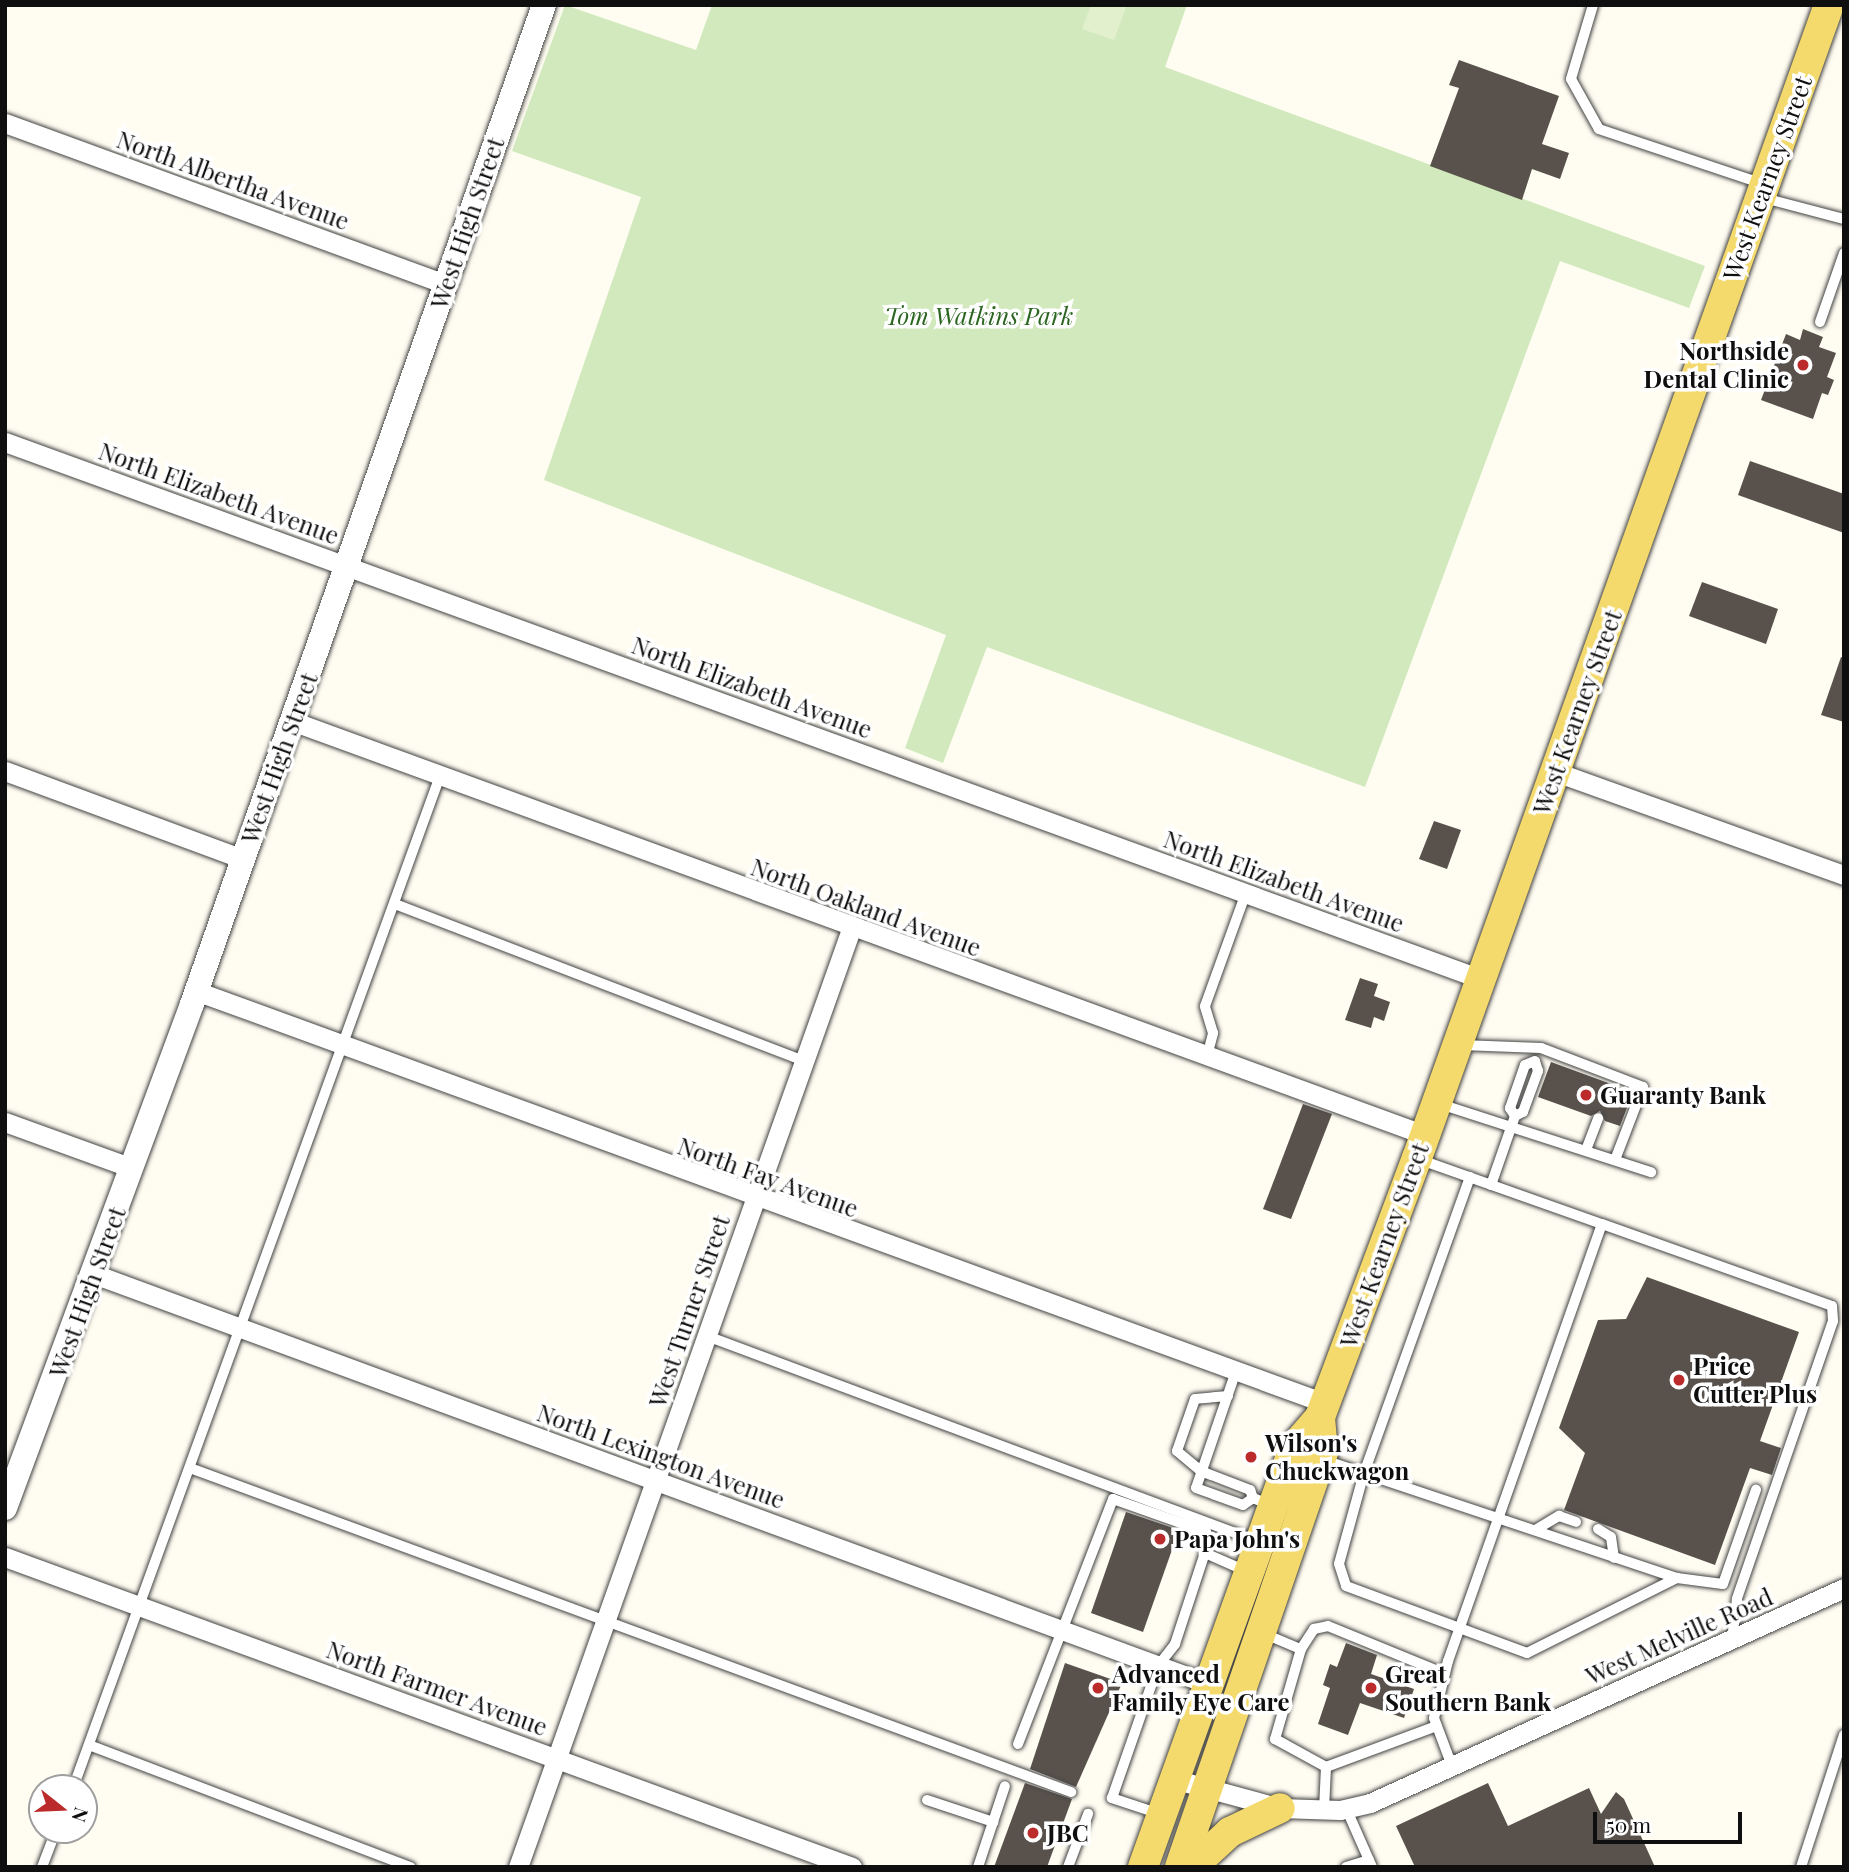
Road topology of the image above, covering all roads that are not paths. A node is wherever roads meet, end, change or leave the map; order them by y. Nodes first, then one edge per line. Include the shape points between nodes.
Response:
1 (544, 5) edge
2 (1593, 5) edge
3 (1829, 5) edge
4 (5, 122) edge
5 (1763, 191) junction
6 (1844, 219) edge
7 (1844, 253) edge
8 (445, 284) junction
9 (1820, 322) dead end
10 (5, 442) edge
11 (348, 566) junction
12 (292, 721) junction
13 (5, 771) edge
14 (1556, 772) junction
15 (440, 776) junction
16 (243, 859) junction
17 (1844, 875) edge
18 (1246, 893) junction
19 (395, 904) junction
20 (851, 929) junction
21 (1481, 979) junction
22 (196, 991) junction
23 (1458, 1044) junction
24 (342, 1045) junction
25 (1541, 1048) junction
26 (1207, 1056) junction
27 (803, 1061) junction
28 (1437, 1103) junction
29 (1598, 1118) dead end
30 (1513, 1121) junction
31 (5, 1122) edge
32 (1421, 1146) junction
33 (1586, 1150) junction
34 (1615, 1160) junction
35 (132, 1168) junction
36 (1651, 1172) dead end
37 (1470, 1177) junction
38 (1491, 1185) junction
39 (754, 1199) junction
40 (1602, 1224) junction
41 (94, 1274) junction
42 (242, 1329) junction
43 (707, 1336) junction
44 (1235, 1374) junction
45 (1228, 1396) junction
46 (1323, 1410) junction
47 (1320, 1458) junction
48 (190, 1468) junction
49 (1201, 1471) junction
50 (1364, 1473) junction
51 (656, 1481) junction
52 (1756, 1490) dead end
53 (1263, 1502) junction
54 (5, 1508) edge
55 (1503, 1516) junction
56 (1576, 1522) dead end
57 (1598, 1529) dead end
58 (1537, 1530) junction
59 (1246, 1537) dead end
60 (1205, 1553) junction
61 (5, 1557) edge
62 (1614, 1558) junction
63 (1250, 1573) junction
64 (1677, 1578) junction
65 (1844, 1588) edge
66 (139, 1605) junction
67 (607, 1618) junction
68 (1060, 1628) junction
69 (1460, 1631) junction
70 (1261, 1632) junction
71 (1732, 1639) junction
72 (1301, 1649) junction
73 (1158, 1666) junction
74 (1446, 1674) junction
75 (1210, 1685) junction
76 (1437, 1726) junction
77 (1844, 1735) edge
78 (1018, 1744) dead end
79 (89, 1745) junction
80 (558, 1758) junction
81 (1451, 1766) junction
82 (1326, 1767) junction
83 (78, 1774) edge
84 (1177, 1780) junction
85 (1005, 1786) dead end
86 (1208, 1789) junction
87 (1071, 1792) dead end
88 (927, 1800) dead end
89 (1280, 1808) junction
90 (1346, 1808) junction
91 (1324, 1810) junction
92 (1088, 1814) dead end
93 (1164, 1815) junction
94 (993, 1822) junction
95 (51, 1844) edge
96 (1371, 1863) edge
97 (42, 1867) edge
98 (411, 1867) edge
99 (518, 1867) edge
100 (852, 1867) edge
101 (978, 1867) edge
102 (1068, 1867) edge
103 (1143, 1867) edge
104 (1180, 1867) edge
105 (1192, 1867) edge
106 (1346, 1867) edge
107 (1801, 1867) edge

1 - 8 street, West High Street
2 - 5 lane via 1571,79 1599,129
3 - 5 main road, West Kearney Street
4 - 8 street, North Albertha Avenue
5 - 6 lane
5 - 14 main road, West Kearney Street
7 - 9 lane
8 - 11 street, West High Street
10 - 11 street, North Elizabeth Avenue
11 - 12 street, West High Street
11 - 18 street, North Elizabeth Avenue
12 - 15 street, North Oakland Avenue
12 - 16 street, West High Street
13 - 16 street
14 - 17 street
14 - 21 main road, West Kearney Street
15 - 19 lane
15 - 20 street, North Oakland Avenue
16 - 22 street, West High Street
18 - 21 street, North Elizabeth Avenue
18 - 26 lane via 1205,1006 1213,1033
19 - 24 lane
19 - 27 lane
20 - 26 street, North Oakland Avenue
20 - 27 street, West Turner Street
21 - 23 main road, West Kearney Street
22 - 24 street, North Fay Avenue
22 - 35 street, West High Street
23 - 25 lane
23 - 28 main road, West Kearney Street
24 - 39 street, North Fay Avenue
24 - 42 lane
25 - 30 lane via 1523,1112
25 - 34 lane via 1612,1080 1643,1087
26 - 32 street, North Oakland Avenue
27 - 39 street, West Turner Street
28 - 30 lane
28 - 32 main road, West Kearney Street
29 - 33 lane
30 - 33 lane
30 - 38 lane
31 - 35 street
32 - 37 lane
32 - 46 main road, West Kearney Street
33 - 34 lane
34 - 36 lane
35 - 41 street, West High Street
37 - 38 lane
37 - 50 lane
38 - 40 lane
39 - 43 street, West Turner Street
39 - 44 street, North Fay Avenue
40 - 55 lane
40 - 71 lane via 1832,1306 1833,1321 1737,1599
41 - 42 street, North Lexington Avenue
41 - 54 street, West High Street
42 - 48 lane
42 - 51 street, North Lexington Avenue
43 - 51 street, West Turner Street
43 - 59 lane
44 - 45 lane
44 - 46 street, North Fay Avenue
45 - 49 lane
45 - 49 lane via 1195,1399 1177,1451
46 - 47 main road, West Kearney Street
46 - 53 main road, West Kearney Street via 1294,1447
47 - 50 lane
47 - 70 main road, West Kearney Street
48 - 66 lane
48 - 67 lane
49 - 53 lane via 1250,1490
49 - 53 lane via 1196,1488 1243,1505
50 - 55 lane
50 - 69 lane via 1339,1564 1346,1587
51 - 67 street, West Turner Street
51 - 68 street, North Lexington Avenue
52 - 64 lane via 1723,1584
53 - 63 main road, West Kearney Street
55 - 58 lane
55 - 69 lane
56 - 58 lane via 1559,1516
57 - 62 lane via 1611,1537
58 - 62 lane
60 - 63 lane
60 - 68 lane via 1206,1532 1113,1499
60 - 73 lane via 1175,1644
61 - 66 street, North Farmer Avenue
62 - 64 lane
63 - 75 main road, West Kearney Street
64 - 69 lane via 1527,1653
65 - 71 street, West Melville Road
66 - 79 lane
66 - 80 street, North Farmer Avenue
67 - 80 street, West Turner Street
67 - 87 lane
68 - 73 street, North Lexington Avenue
68 - 78 lane
69 - 74 lane
70 - 72 lane
70 - 86 main road, West Kearney Street
71 - 81 street, West Melville Road
72 - 74 lane via 1314,1629 1328,1626
72 - 82 lane via 1275,1739
73 - 75 street, North Lexington Avenue
73 - 93 lane via 1112,1798
74 - 76 lane via 1434,1718
75 - 84 main road, West Kearney Street
76 - 81 lane
76 - 82 lane
77 - 107 lane
79 - 83 lane
79 - 98 lane
80 - 99 street, West Turner Street
80 - 100 street, North Farmer Avenue
81 - 90 street, West Melville Road via 1399,1792
82 - 91 lane
84 - 86 street, West Melville Road
84 - 93 main road, West Kearney Street
85 - 94 lane
86 - 89 street, West Melville Road
86 - 104 main road, West Kearney Street
88 - 94 lane
89 - 91 street, West Melville Road
89 - 105 main road via 1230,1832
90 - 91 street, West Melville Road
90 - 96 lane
92 - 102 lane
93 - 103 main road, West Kearney Street
94 - 101 lane
95 - 97 lane
96 - 106 lane

